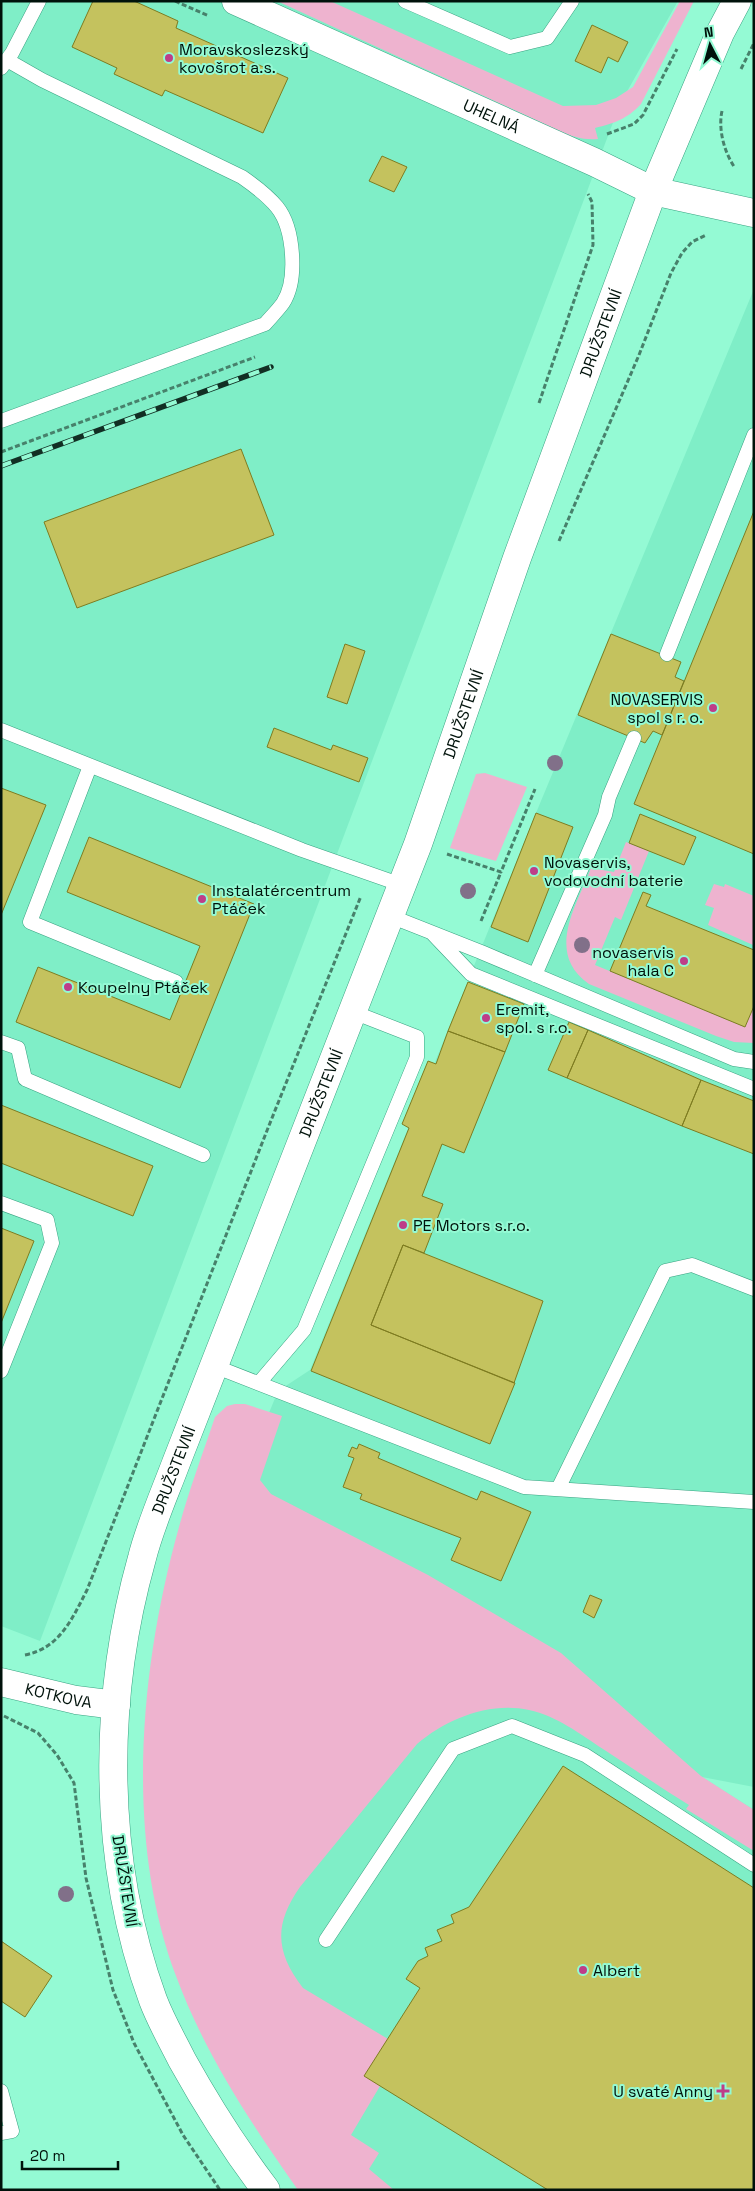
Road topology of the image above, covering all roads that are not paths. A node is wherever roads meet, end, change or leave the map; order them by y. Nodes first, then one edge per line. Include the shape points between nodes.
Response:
1 (39, 1) edge
2 (236, 1) edge
3 (405, 1) edge
4 (572, 1) edge
5 (737, 1) edge
6 (4, 64) edge
7 (653, 191) junction
8 (754, 213) edge
9 (1, 421) edge
10 (754, 434) edge
11 (667, 654) dead end
12 (1, 730) edge
13 (634, 738) dead end
14 (90, 766) junction
15 (402, 886) junction
16 (390, 916) junction
17 (429, 930) junction
18 (535, 975) junction
19 (176, 982) dead end
20 (353, 1012) junction
21 (1, 1042) edge
22 (754, 1062) edge
23 (754, 1089) edge
24 (203, 1155) dead end
25 (1, 1203) edge
26 (754, 1289) edge
27 (214, 1366) junction
28 (1, 1371) edge
29 (259, 1383) junction
30 (558, 1489) junction
31 (754, 1502) edge
32 (1, 1682) edge
33 (116, 1705) junction
34 (754, 1865) edge
35 (326, 1940) dead end
36 (1, 2091) edge
37 (1, 2133) edge
38 (266, 2190) edge

1 - 6 lane
2 - 7 main road, UHELNÁ
3 - 4 lane via 510,47 546,38
5 - 7 main road, DRUŽSTEVNÍ via 720,33
6 - 9 lane via 242,177 262,191 279,209 288,234 294,271 284,302 266,324
7 - 8 main road, UHELNÁ
7 - 15 main road, DRUŽSTEVNÍ via 517,558
10 - 11 lane
12 - 14 lane
13 - 18 lane via 609,797 605,815
14 - 15 lane
14 - 19 lane via 30,922
15 - 16 main road, DRUŽSTEVNÍ
16 - 17 lane
16 - 20 main road, DRUŽSTEVNÍ
17 - 18 lane
17 - 23 lane via 471,974
18 - 22 lane via 734,1059
20 - 27 main road, DRUŽSTEVNÍ
20 - 29 lane via 417,1037 417,1057 304,1330
21 - 24 lane via 18,1048 25,1079
25 - 28 lane via 47,1220 52,1243
26 - 30 lane via 692,1265 665,1271
27 - 29 lane
27 - 33 main road, DRUŽSTEVNÍ via 142,1557 122,1653
29 - 30 lane via 524,1487
30 - 31 lane
32 - 33 main road, KOTKOVA via 76,1700
33 - 38 main road, DRUŽSTEVNÍ via 114,1784 124,1889 154,2001 201,2094 239,2155
34 - 35 lane via 585,1755 512,1726 453,1749
36 - 37 lane via 12,2131

